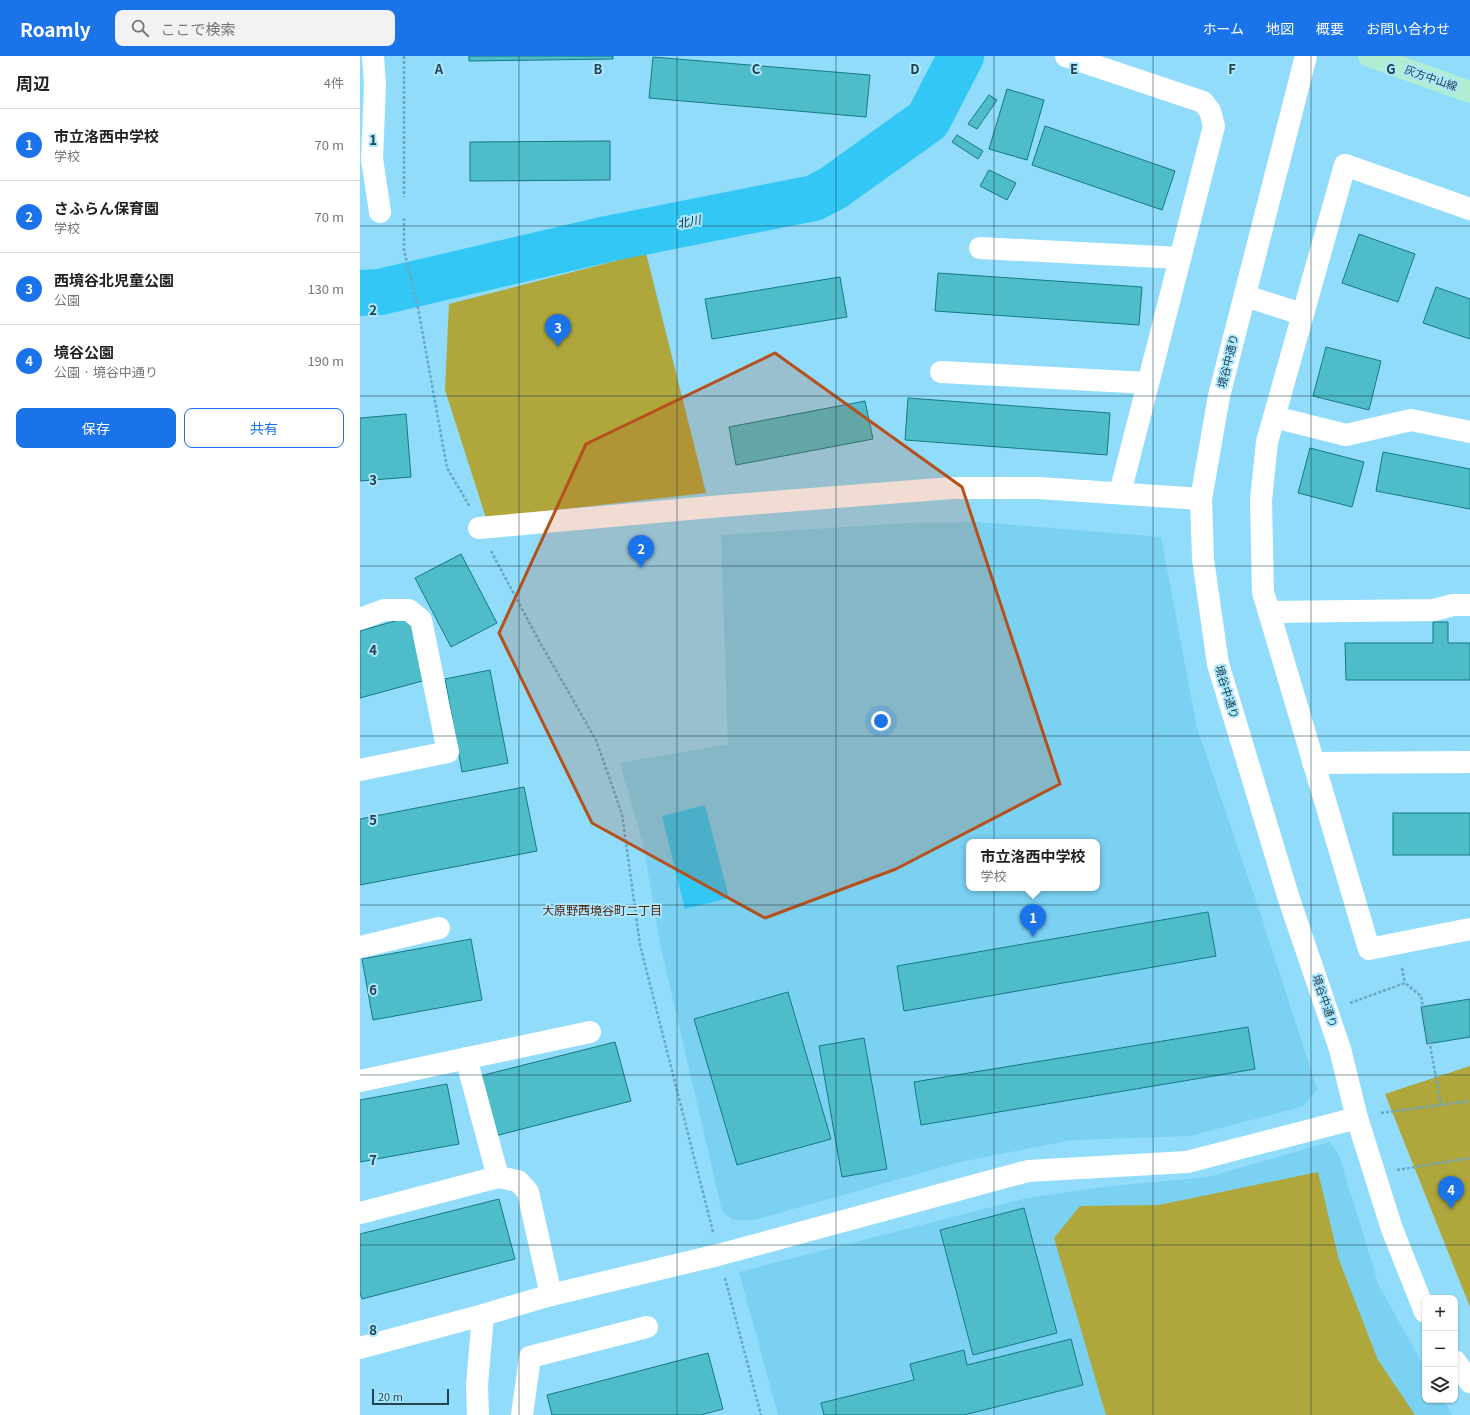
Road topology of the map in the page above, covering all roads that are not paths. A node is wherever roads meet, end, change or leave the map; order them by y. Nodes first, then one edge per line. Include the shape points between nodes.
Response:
1 (373, 56) edge
2 (1066, 56) edge
3 (1306, 56) edge
4 (1369, 56) edge
5 (1470, 92) edge
6 (1470, 209) edge
7 (380, 212) dead end
8 (980, 248) dead end
9 (1180, 258) junction
10 (1245, 296) junction
11 (1302, 314) junction
12 (941, 372) dead end
13 (1148, 383) junction
14 (1274, 417) junction
15 (1470, 432) edge
16 (1120, 493) junction
17 (1201, 499) junction
18 (479, 528) road end
19 (1470, 605) edge
20 (1269, 612) junction
21 (360, 619) edge
22 (1470, 762) edge
23 (1313, 763) junction
24 (360, 770) edge
25 (439, 928) dead end
26 (1470, 929) edge
27 (360, 947) edge
28 (590, 1032) dead end
29 (466, 1058) junction
30 (360, 1081) edge
31 (1357, 1118) junction
32 (498, 1177) junction
33 (360, 1213) edge
34 (551, 1295) junction
35 (1422, 1304) edge
36 (483, 1315) junction
37 (646, 1327) dead end
38 (360, 1348) edge
39 (1458, 1365) edge
40 (1470, 1382) edge
41 (478, 1415) edge
42 (522, 1415) edge

1 - 7 street via 375,85 372,159
2 - 9 street via 1203,102 1210,112 1214,126
3 - 10 street, 境谷中通り
4 - 5 main road, 灰方中山線
6 - 11 street via 1345,165
8 - 9 street
9 - 13 street
10 - 11 street
10 - 17 street, 境谷中通り via 1219,396
11 - 14 street
12 - 13 street
13 - 16 street
14 - 15 street via 1346,435 1411,420
14 - 20 street via 1267,442 1262,500 1263,592
16 - 17 street
16 - 18 street via 1039,488 952,488
17 - 31 street, 境谷中通り via 1203,559 1218,664 1289,899 1331,1018
19 - 20 street via 1453,605 1434,610
20 - 23 street
21 - 24 street via 384,610 409,610 420,620 448,752
22 - 23 street
23 - 26 street via 1369,949
25 - 27 street
28 - 29 street
29 - 30 street
29 - 32 street
31 - 34 street via 1187,1162 1028,1171 718,1255
31 - 35 street, 境谷中通り via 1392,1229
32 - 33 street
32 - 34 street via 518,1181 528,1192
34 - 36 street
36 - 38 street
36 - 41 street via 478,1364
37 - 42 street via 530,1357
39 - 40 street

